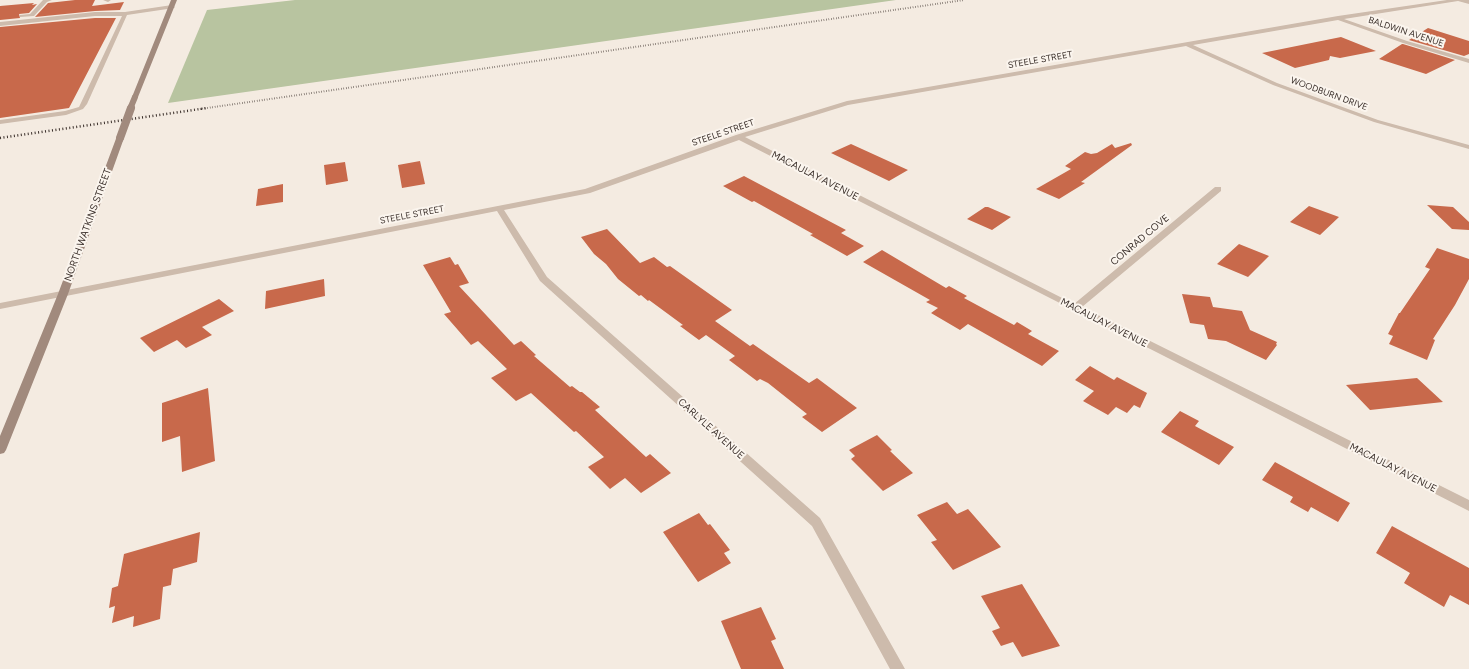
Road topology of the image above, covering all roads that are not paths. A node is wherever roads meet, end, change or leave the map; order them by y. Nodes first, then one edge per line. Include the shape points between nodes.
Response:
1 (49, 0) edge
2 (174, 0) edge
3 (1458, 0) edge
4 (1469, 2) edge
5 (172, 7) junction
6 (125, 14) junction
7 (1338, 18) junction
8 (0, 19) edge
9 (0, 24) edge
10 (1188, 45) junction
11 (1469, 61) edge
12 (0, 122) edge
13 (739, 137) junction
14 (1469, 147) edge
15 (1218, 189) dead end
16 (499, 208) junction
17 (62, 294) junction
18 (0, 306) edge
19 (1075, 308) junction
20 (0, 450) edge
21 (1469, 506) edge
22 (898, 669) edge

1 - 8 street via 32,15
2 - 5 main road, NORTH WATKINS STREET
3 - 4 street
3 - 7 street, STEELE STREET
5 - 6 street
5 - 17 main road, NORTH WATKINS STREET, bridge via 135,97
6 - 9 street via 95,14
6 - 12 street via 81,108 66,113
7 - 10 street, STEELE STREET
7 - 11 street, BALDWIN AVENUE
10 - 13 street, STEELE STREET via 847,103
10 - 14 street, WOODBURN DRIVE via 1275,84 1376,121
13 - 16 street, STEELE STREET via 587,191
13 - 19 street, MACAULAY AVENUE
15 - 19 street, CONRAD COVE
16 - 17 street, STEELE STREET
16 - 22 street, CARLYLE AVENUE via 542,279 816,522
17 - 18 street, STEELE STREET
17 - 20 main road, NORTH WATKINS STREET
19 - 21 street, MACAULAY AVENUE

